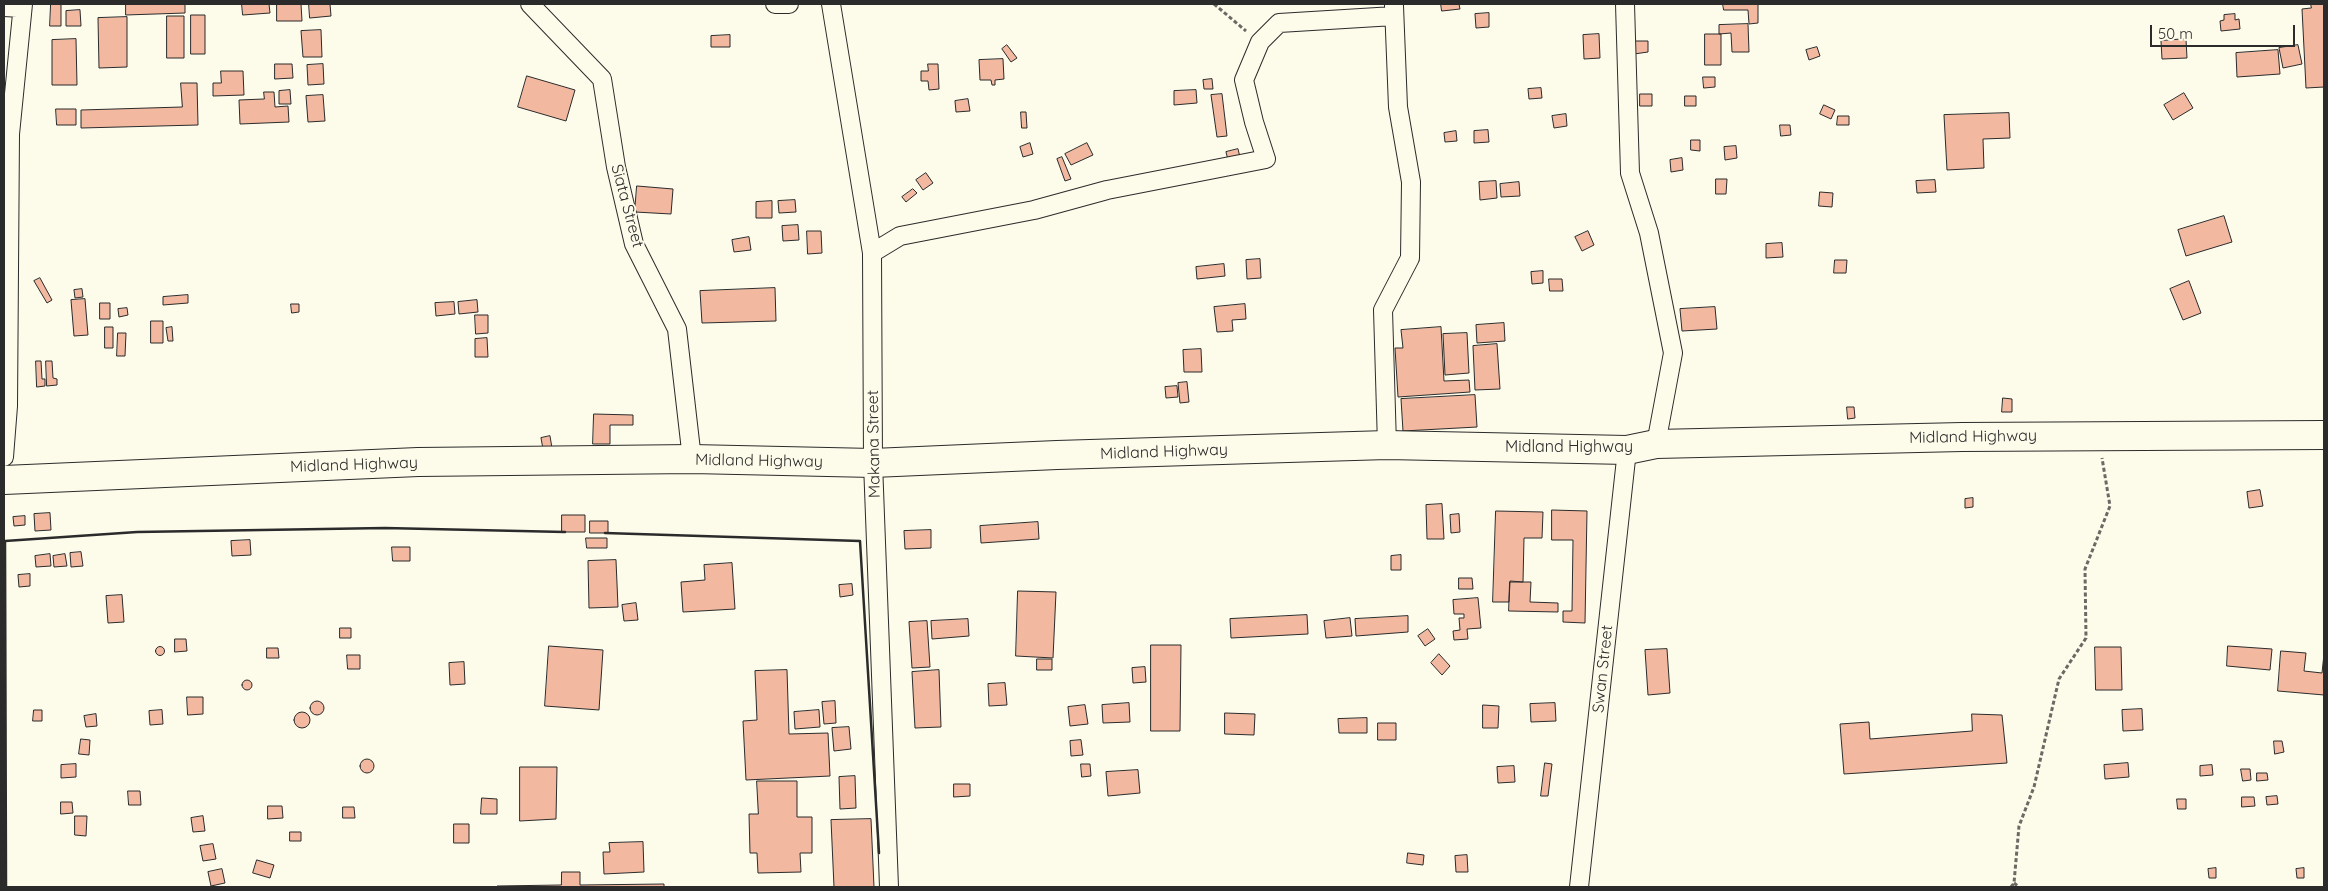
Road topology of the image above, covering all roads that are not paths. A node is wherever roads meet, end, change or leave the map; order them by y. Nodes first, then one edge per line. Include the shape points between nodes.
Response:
1 (530, 4) edge
2 (775, 4) edge
3 (789, 4) edge
4 (831, 4) edge
5 (1625, 4) edge
6 (23, 6) edge
7 (4, 7) edge
8 (1394, 10) edge
9 (872, 253) junction
10 (2324, 435) edge
11 (1656, 444) junction
12 (1387, 445) junction
13 (1626, 450) junction
14 (4, 457) edge
15 (692, 459) junction
16 (873, 463) junction
17 (4, 480) edge
18 (889, 887) edge
19 (1579, 887) edge

1 - 15 street, Siata Street via 602,79 616,167 634,244 678,329
2 - 3 street
4 - 9 street, Makana Street
5 - 11 street via 1630,173 1649,233 1673,353
6 - 7 street
6 - 14 street via 10,134 8,406
8 - 9 street via 1279,22 1260,42 1244,80 1266,159 900,236
8 - 12 street via 1398,107 1411,182 1410,258 1383,310
9 - 16 street, Makana Street
10 - 11 main road, Midland Highway via 2097,435
11 - 13 main road, Midland Highway
12 - 13 main road, Midland Highway
12 - 16 main road, Midland Highway via 1057,454
13 - 19 street, Swan Street
15 - 16 main road, Midland Highway
15 - 17 main road, Midland Highway via 418,462
16 - 18 street, Makana Street

